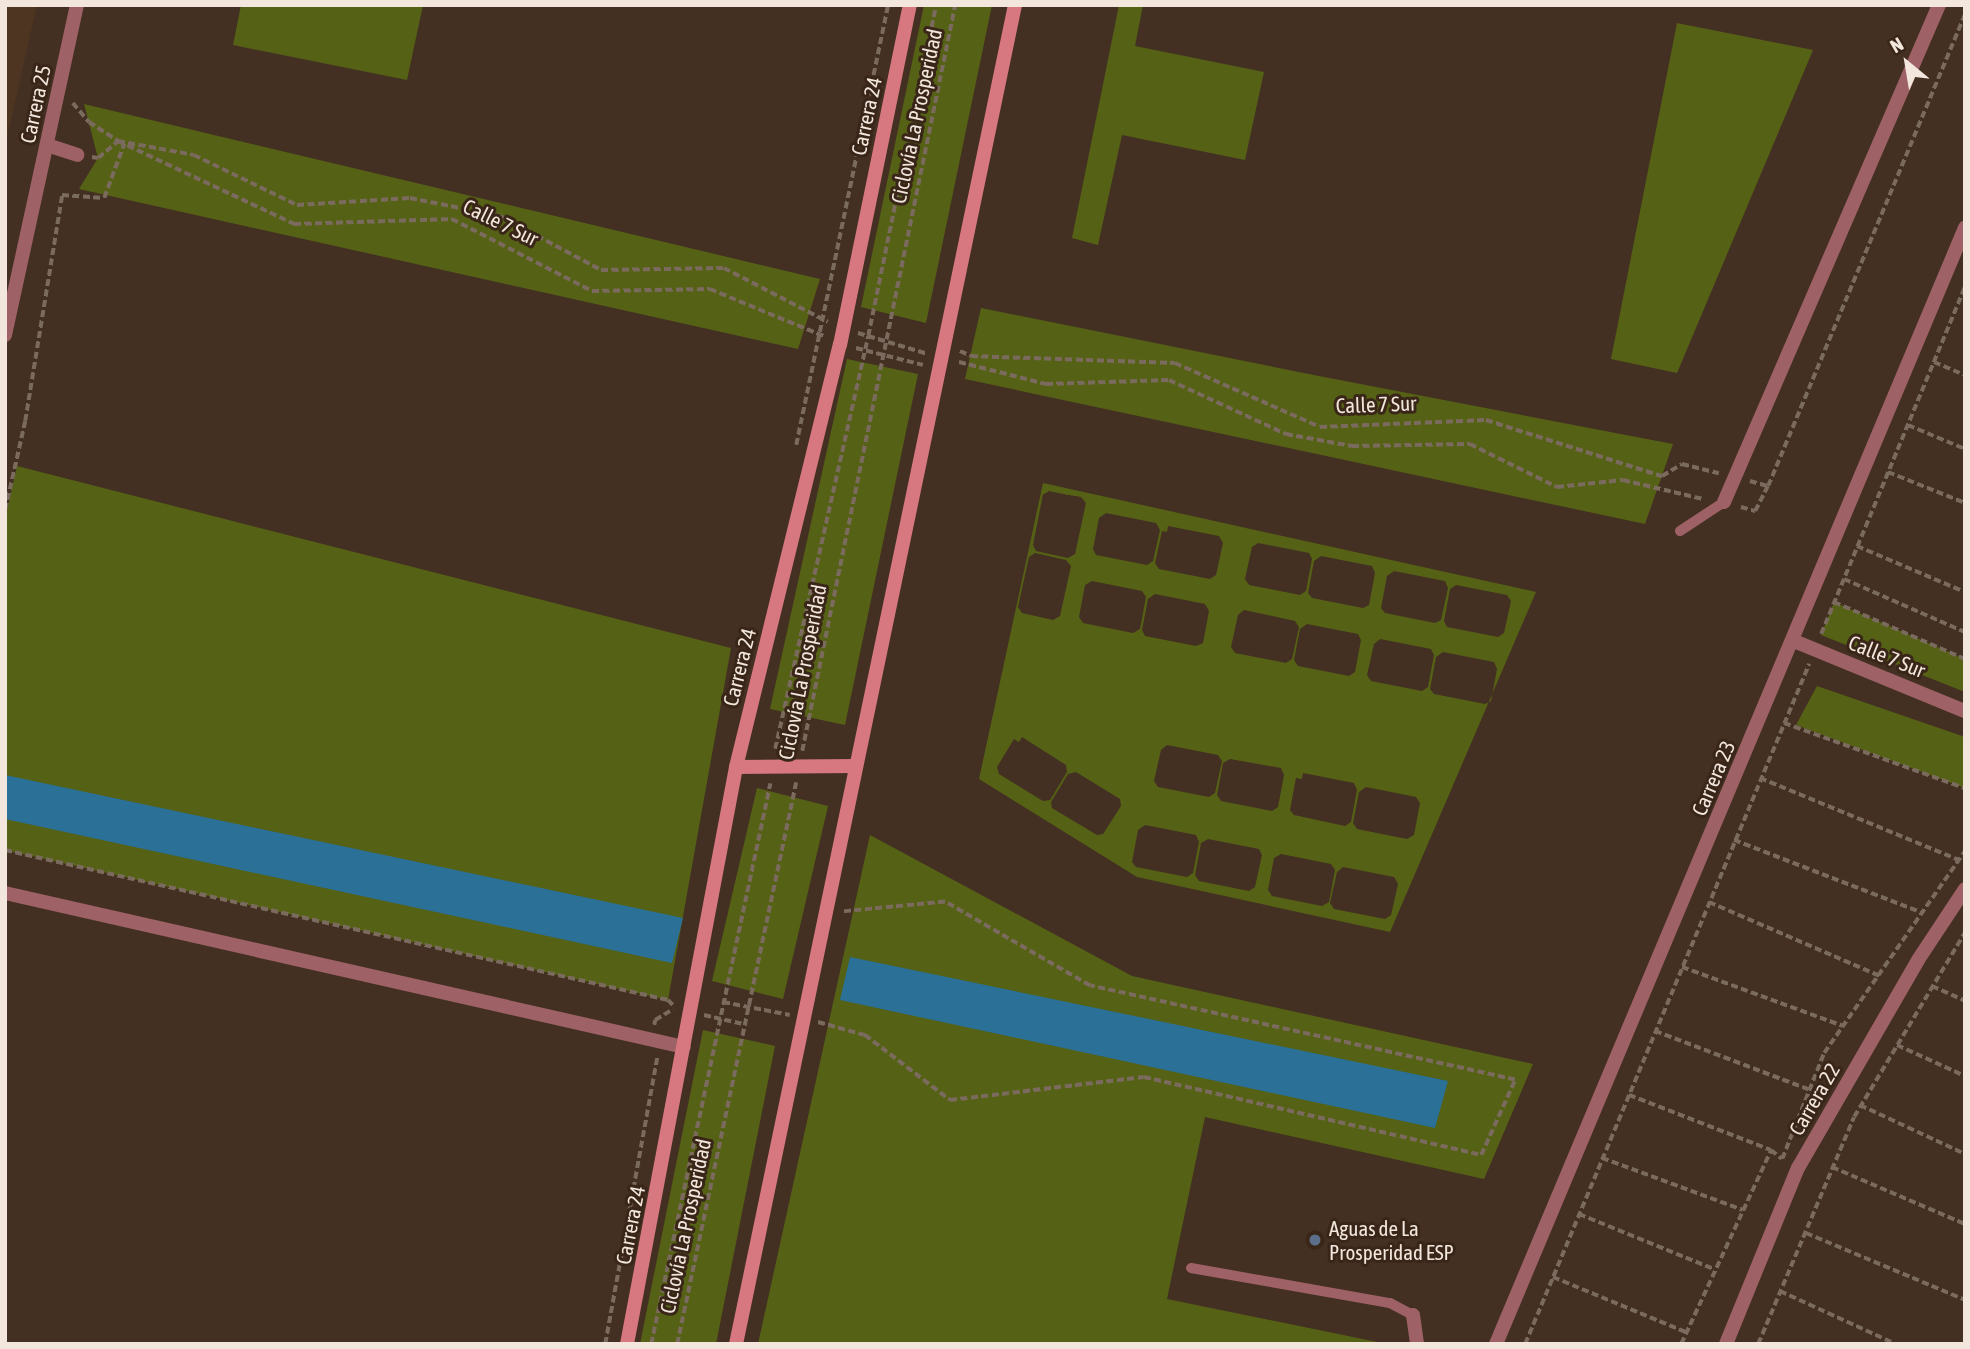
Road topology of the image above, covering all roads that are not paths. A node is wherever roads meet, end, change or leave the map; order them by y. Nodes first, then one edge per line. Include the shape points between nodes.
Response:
1 (77, 5) edge
2 (910, 5) edge
3 (1015, 5) edge
4 (1939, 5) edge
5 (47, 145) junction
6 (78, 155) road end
7 (1965, 228) edge
8 (5, 335) edge
9 (1724, 502) joint
10 (1681, 531) dead end
11 (1794, 641) junction
12 (1965, 711) edge
13 (856, 766) junction
14 (736, 767) junction
15 (1965, 889) edge
16 (5, 893) edge
17 (684, 1047) junction
18 (1191, 1268) dead end
19 (1413, 1315) joint
20 (627, 1344) edge
21 (736, 1344) edge
22 (1417, 1344) edge
23 (1496, 1344) edge
24 (1726, 1344) edge

1 - 5 street, Carrera 25
2 - 14 street, Carrera 24 via 840,345
3 - 13 street
4 - 9 street
5 - 6 street
5 - 8 street, Carrera 25
7 - 11 street, Carrera 23
9 - 10 lane
11 - 12 street, Calle 7 Sur
11 - 23 street, Carrera 23
13 - 14 street
13 - 21 street
14 - 17 street, Carrera 24
15 - 24 street, Carrera 22 via 1918,960 1798,1168
16 - 17 street
17 - 20 street, Carrera 24
18 - 19 lane via 1390,1303
19 - 22 street

